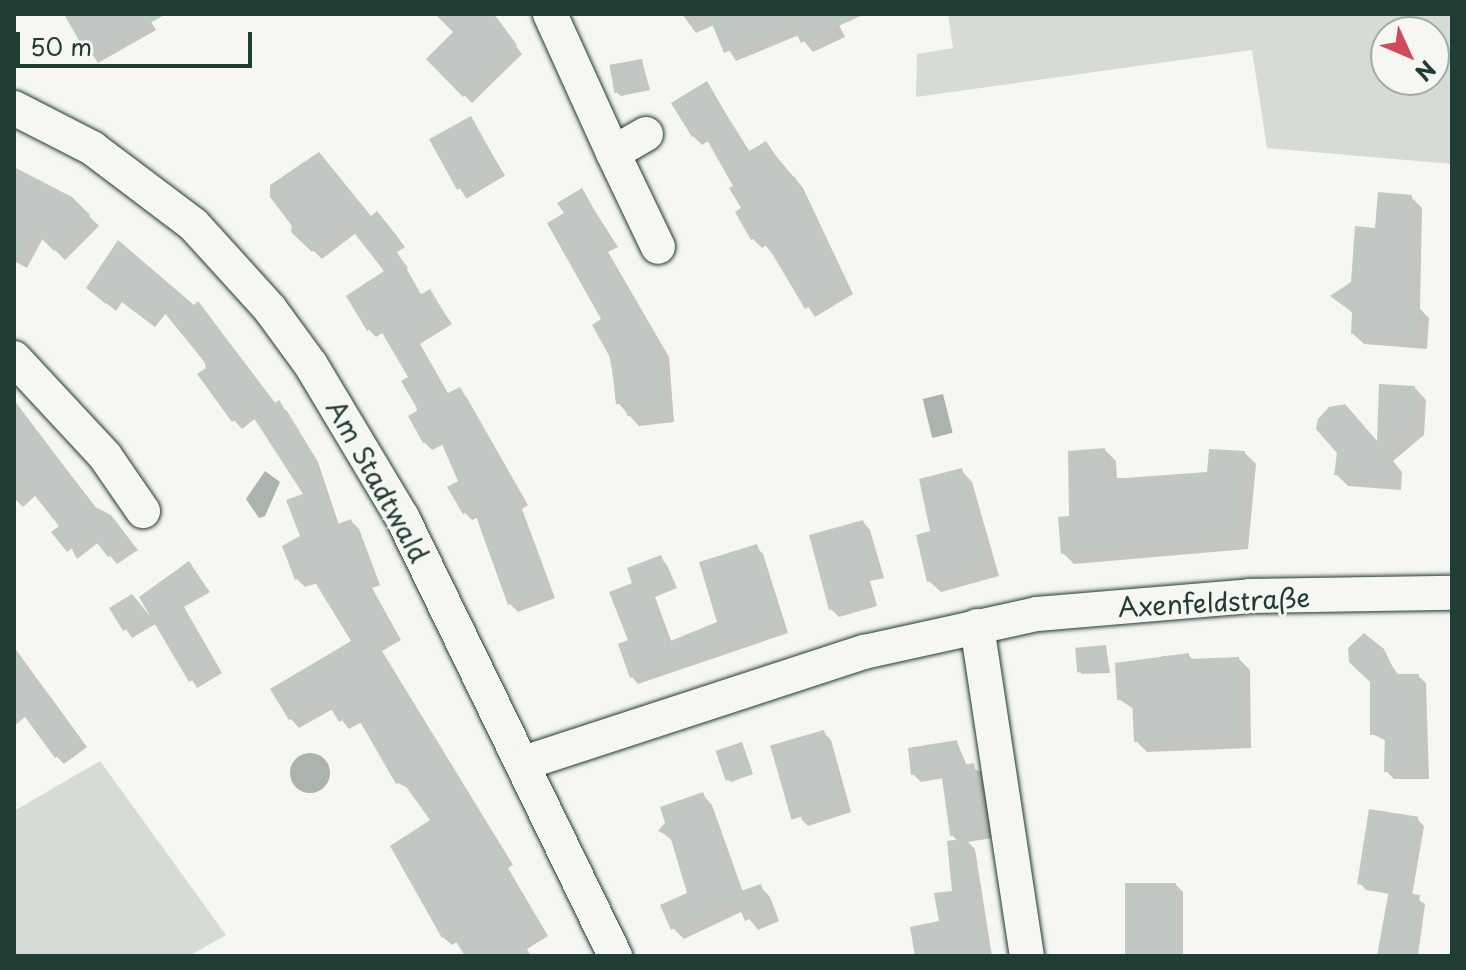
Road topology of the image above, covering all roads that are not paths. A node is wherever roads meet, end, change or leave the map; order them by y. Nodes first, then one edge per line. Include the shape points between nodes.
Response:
1 (550, 14) edge
2 (14, 108) edge
3 (646, 134) dead end
4 (613, 153) junction
5 (658, 247) dead end
6 (14, 358) edge
7 (143, 511) dead end
8 (1452, 593) edge
9 (977, 626) junction
10 (524, 763) junction
11 (615, 956) edge
12 (1027, 956) edge

1 - 4 street
2 - 10 street, Am Stadtwald via 92,148 193,224 270,309 360,441
3 - 4 street
4 - 5 street
6 - 7 street via 105,456
8 - 9 street, Axenfeldstraße via 1250,596 1037,614
9 - 10 street, Axenfeldstraße via 864,652
9 - 12 street
10 - 11 street, Am Stadtwald

